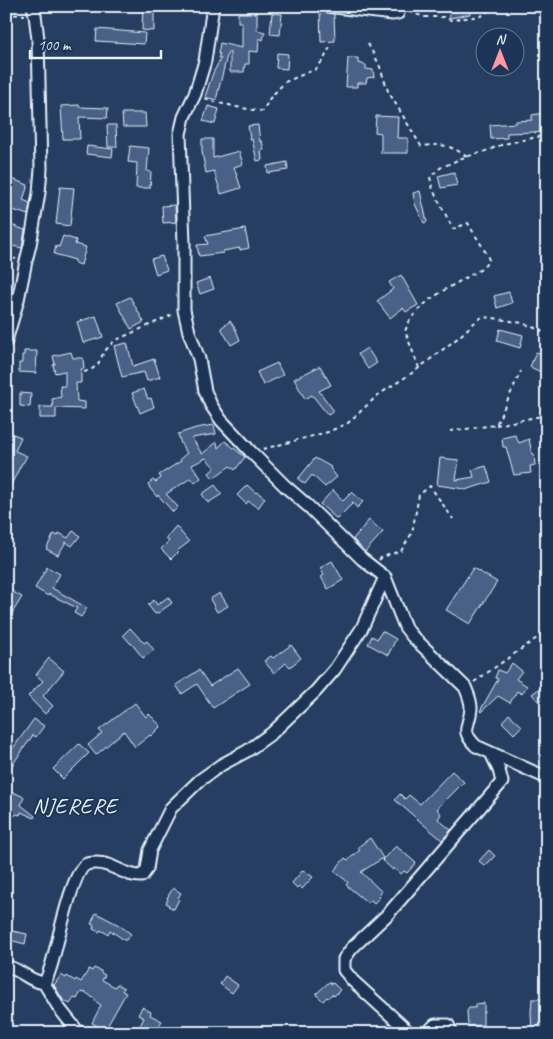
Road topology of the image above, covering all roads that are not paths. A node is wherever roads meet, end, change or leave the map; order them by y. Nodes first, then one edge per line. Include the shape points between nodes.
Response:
1 (213, 6) edge
2 (326, 6) edge
3 (399, 7) edge
4 (34, 10) edge
5 (6, 341) edge
6 (385, 577) junction
7 (491, 753) junction
8 (547, 778) edge
9 (6, 966) edge
10 (44, 982) junction
11 (79, 1033) edge
12 (410, 1033) edge
13 (427, 1033) edge
14 (452, 1033) edge

1 - 6 street via 205,61 180,134 184,310 205,391 221,420 251,452 362,559
2 - 3 street via 393,14 398,14
4 - 5 street via 40,91 39,192 18,300
6 - 7 street via 405,627 465,687 471,707 466,729 468,738
6 - 10 street via 362,628 316,691 272,733 200,780 171,808 150,850 147,869 142,876 102,863 87,864 82,868 67,905
7 - 8 street
7 - 12 street via 502,782 388,914 344,959 344,970 353,982
9 - 10 street via 37,982
10 - 11 street
13 - 14 street via 435,1025 448,1026

